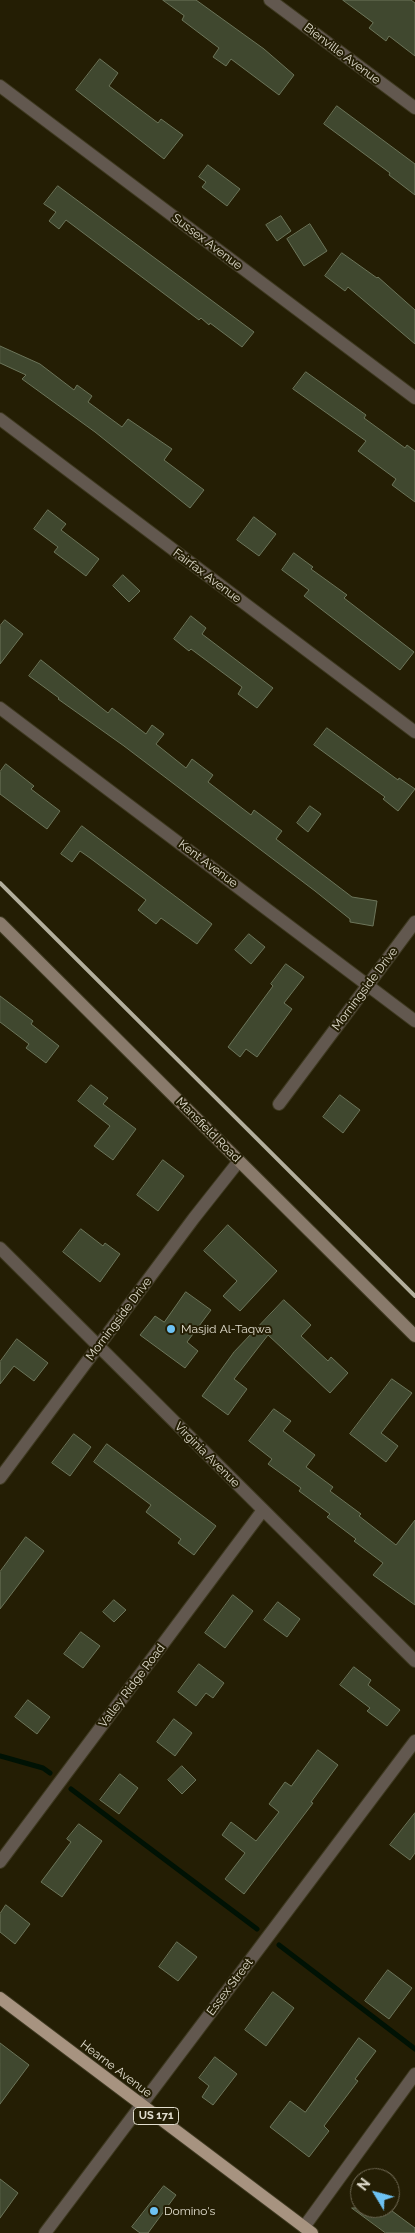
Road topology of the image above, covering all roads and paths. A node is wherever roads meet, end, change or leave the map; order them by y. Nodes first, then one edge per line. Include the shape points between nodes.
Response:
1 (270, 0) edge
2 (0, 86) edge
3 (415, 108) edge
4 (415, 398) edge
5 (0, 419) edge
6 (0, 708) edge
7 (415, 732) edge
8 (415, 922) edge
9 (0, 923) edge
10 (368, 985) junction
11 (415, 1020) edge
12 (279, 1104) dead end
13 (239, 1161) junction
14 (0, 1248) edge
15 (415, 1336) edge
16 (98, 1347) junction
17 (0, 1478) edge
18 (264, 1510) junction
19 (415, 1661) edge
20 (415, 1741) edge
21 (0, 1862) edge
22 (0, 1998) edge
23 (415, 2074) edge
24 (142, 2105) junction
25 (308, 2230) edge
26 (45, 2233) edge

1 - 3 street, Bienville Avenue
2 - 4 street, Sussex Avenue
5 - 7 street, Fairfax Avenue
6 - 10 street, Kent Avenue
8 - 10 street, Morningside Drive
9 - 13 main road, Mansfield Road
10 - 11 street, Kent Avenue
10 - 12 street, Morningside Drive
13 - 15 main road, Mansfield Road
13 - 16 street, Morningside Drive
14 - 16 street, Virginia Avenue
16 - 17 street, Morningside Drive
16 - 18 street, Virginia Avenue
18 - 19 street, Virginia Avenue
18 - 21 street, Valley Ridge Road
20 - 24 street, Essex Street
22 - 24 main road, Hearne Avenue / US 171
23 - 25 street
24 - 25 main road, Hearne Avenue / US 171
24 - 26 street, Essex Street

